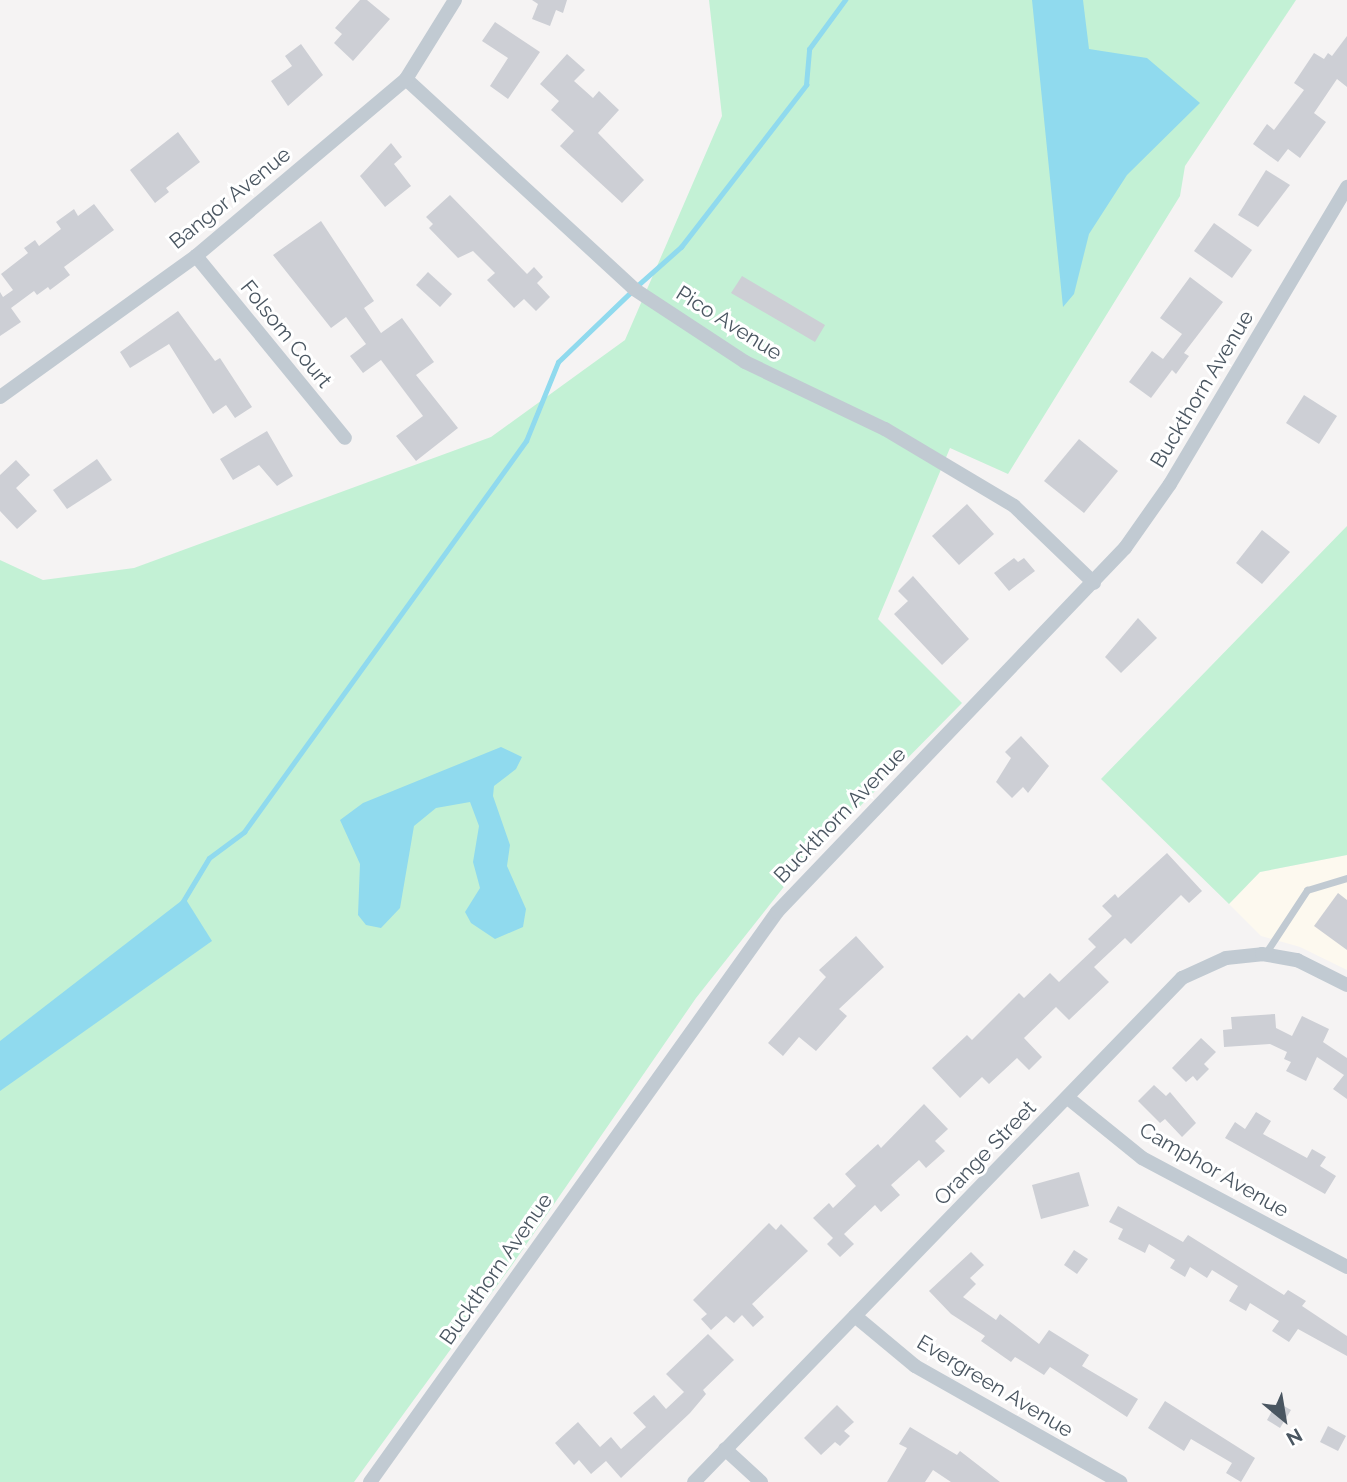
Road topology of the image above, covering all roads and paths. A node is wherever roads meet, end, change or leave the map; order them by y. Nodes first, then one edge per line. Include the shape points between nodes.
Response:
1 (455, 0) edge
2 (406, 79) junction
3 (1347, 187) edge
4 (196, 256) junction
5 (0, 397) edge
6 (345, 438) dead end
7 (1094, 583) junction
8 (1347, 878) edge
9 (1265, 954) junction
10 (1345, 979) edge
11 (1068, 1098) junction
12 (1347, 1268) edge
13 (855, 1316) junction
14 (725, 1450) junction
15 (370, 1482) edge
16 (694, 1482) edge
17 (761, 1482) edge
18 (1119, 1482) edge

1 - 2 street, Bangor Avenue
2 - 4 street, Bangor Avenue
2 - 7 street, Pico Avenue via 634,289 745,362 886,429 1014,506
3 - 7 street, Buckthorn Avenue via 1170,484
4 - 5 street, Bangor Avenue
4 - 6 street, Folsom Court
7 - 15 street, Buckthorn Avenue via 777,912
8 - 9 lane via 1307,891
9 - 10 street, Orange Street via 1297,960
9 - 11 street, Orange Street via 1226,958 1182,978
11 - 12 street, Camphor Avenue via 1142,1158
11 - 13 street, Orange Street
13 - 14 street, Orange Street
13 - 18 street, Evergreen Avenue via 915,1366
14 - 16 street, Orange Street
14 - 17 street

